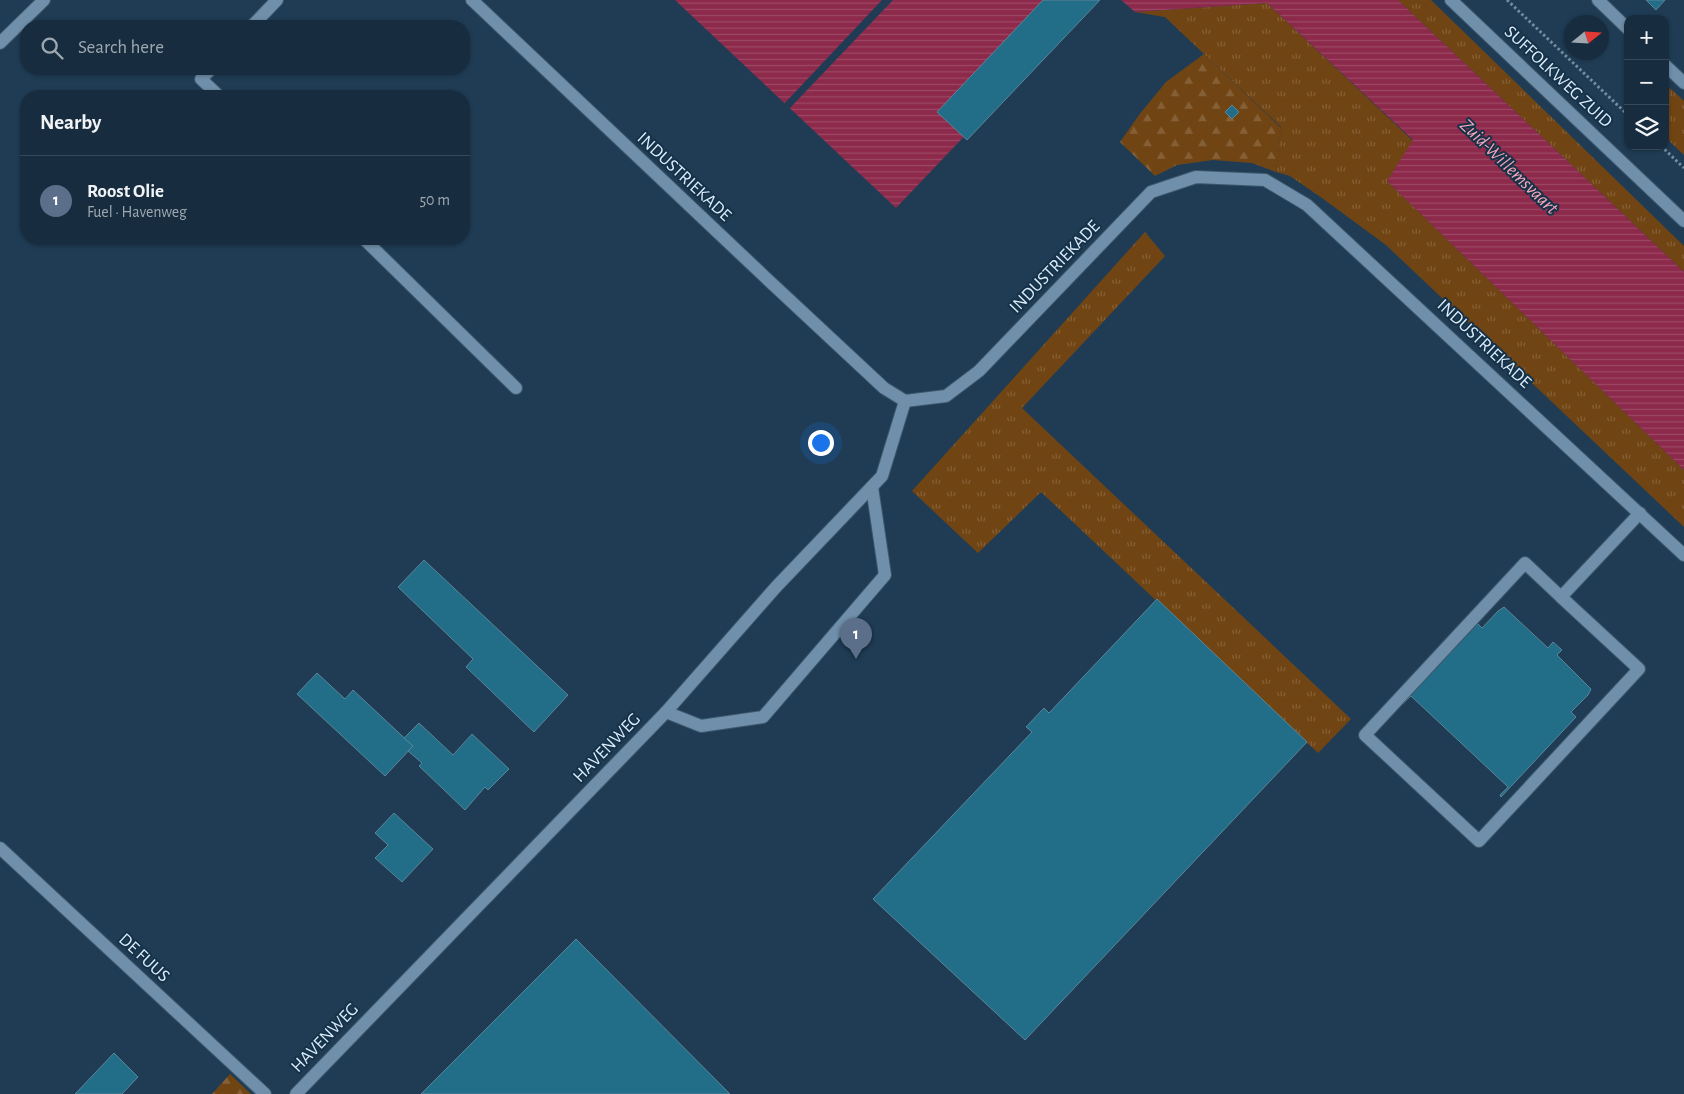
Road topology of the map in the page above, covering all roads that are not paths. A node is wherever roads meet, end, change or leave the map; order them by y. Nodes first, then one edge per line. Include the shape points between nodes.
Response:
1 (44, 0) edge
2 (277, 0) edge
3 (472, 0) edge
4 (1451, 0) edge
5 (1598, 0) edge
6 (24, 20) edge
7 (258, 20) edge
8 (20, 23) edge
9 (1624, 25) edge
10 (0, 43) edge
11 (1669, 69) edge
12 (205, 75) edge
13 (1684, 83) edge
14 (212, 90) edge
15 (1684, 221) edge
16 (370, 245) edge
17 (516, 388) dead end
18 (905, 401) junction
19 (872, 487) junction
20 (1640, 513) junction
21 (1684, 555) edge
22 (1561, 596) junction
23 (666, 712) junction
24 (0, 848) edge
25 (265, 1094) edge
26 (296, 1094) edge

1 - 6 street
2 - 7 street
3 - 18 street, INDUSTRIEKADE via 884,388
4 - 15 street, SUFFOLKWEG ZUID
5 - 9 street
8 - 10 street
11 - 13 street
12 - 14 street via 201,79
16 - 17 street
18 - 19 street, HAVENWEG via 882,476
18 - 20 street, INDUSTRIEKADE via 946,396 979,371 1151,192 1196,177 1265,180 1307,204
19 - 23 street, HAVENWEG via 776,587
19 - 23 street via 885,575 764,717 701,726
20 - 21 street, INDUSTRIEKADE
20 - 22 street
22 - 22 street via 1639,668 1479,841 1365,735 1525,563
23 - 26 street, HAVENWEG
24 - 25 street, DE FUUS

